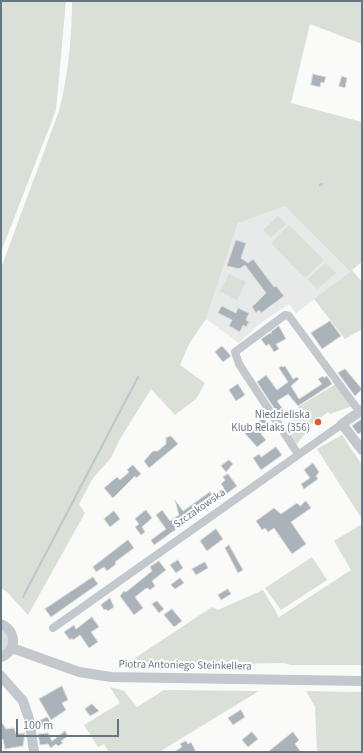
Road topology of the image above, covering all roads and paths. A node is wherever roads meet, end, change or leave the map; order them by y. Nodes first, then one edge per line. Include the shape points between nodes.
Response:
1 (361, 410) edge
2 (342, 424) junction
3 (362, 450) edge
4 (298, 454) junction
5 (1, 624) edge
6 (53, 628) dead end
7 (12, 648) junction
8 (2, 659) edge
9 (362, 681) edge
10 (3, 682) edge
11 (34, 752) edge

1 - 2 street, Szczakowska
1 - 4 street via 289,316 285,315 235,352 239,364
2 - 3 street
2 - 4 street, Szczakowska
4 - 6 street, Szczakowska
5 - 7 street via 12,633
7 - 8 street
7 - 9 street, Piotra Antoniego Steinkellera via 79,672 111,677
10 - 11 street via 23,701 29,719

